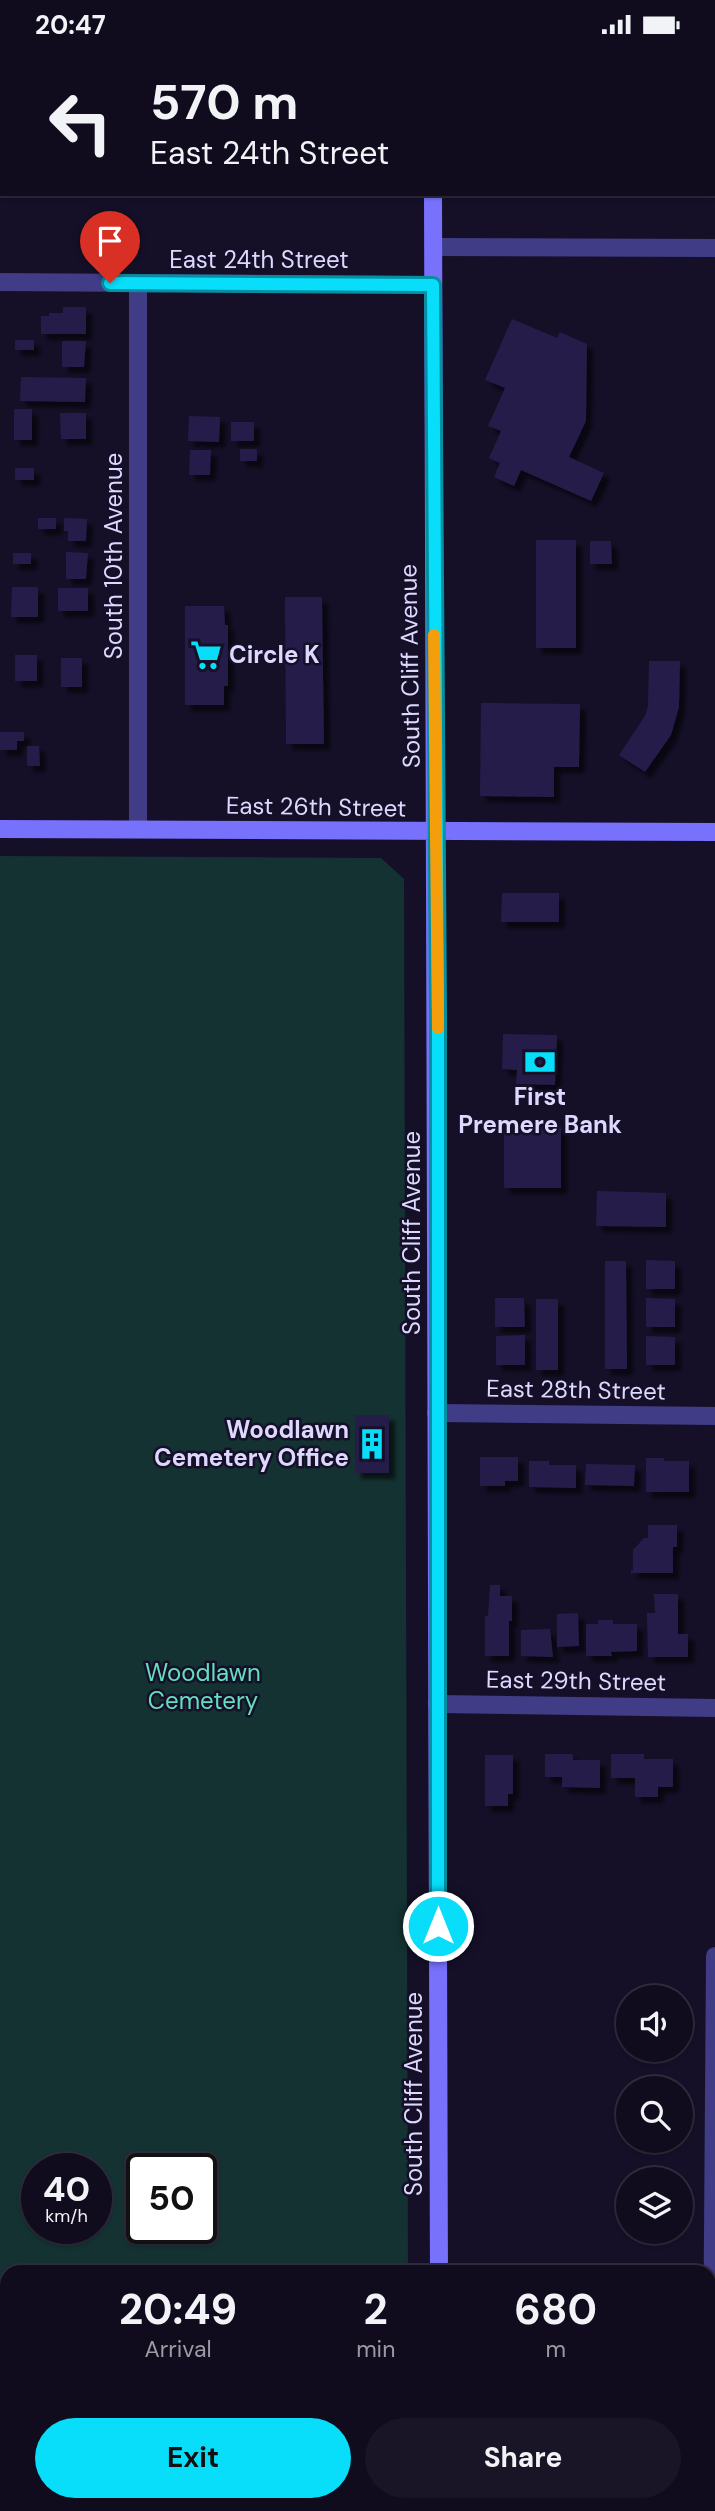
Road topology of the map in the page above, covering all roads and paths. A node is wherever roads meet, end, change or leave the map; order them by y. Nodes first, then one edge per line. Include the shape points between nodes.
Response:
1 (433, 196) edge
2 (433, 247) junction
3 (715, 248) edge
4 (0, 282) edge
5 (138, 283) junction
6 (433, 285) junction
7 (0, 829) edge
8 (138, 829) junction
9 (436, 832) junction
10 (715, 832) edge
11 (436, 1413) junction
12 (715, 1416) edge
13 (437, 1704) junction
14 (715, 1708) edge
15 (715, 1956) edge
16 (439, 2265) edge
17 (713, 2265) edge

1 - 2 main road, South Cliff Avenue
2 - 3 street
2 - 6 main road, South Cliff Avenue
4 - 5 street, East 24th Street
5 - 6 street, East 24th Street
5 - 8 street, South 10th Avenue
6 - 9 main road, South Cliff Avenue
7 - 8 main road, East 26th Street
8 - 9 main road, East 26th Street
9 - 10 main road, East 26th Street
9 - 11 main road, South Cliff Avenue
11 - 12 street, East 28th Street
11 - 13 main road, South Cliff Avenue
13 - 14 street, East 29th Street
13 - 16 main road, South Cliff Avenue
15 - 17 street

